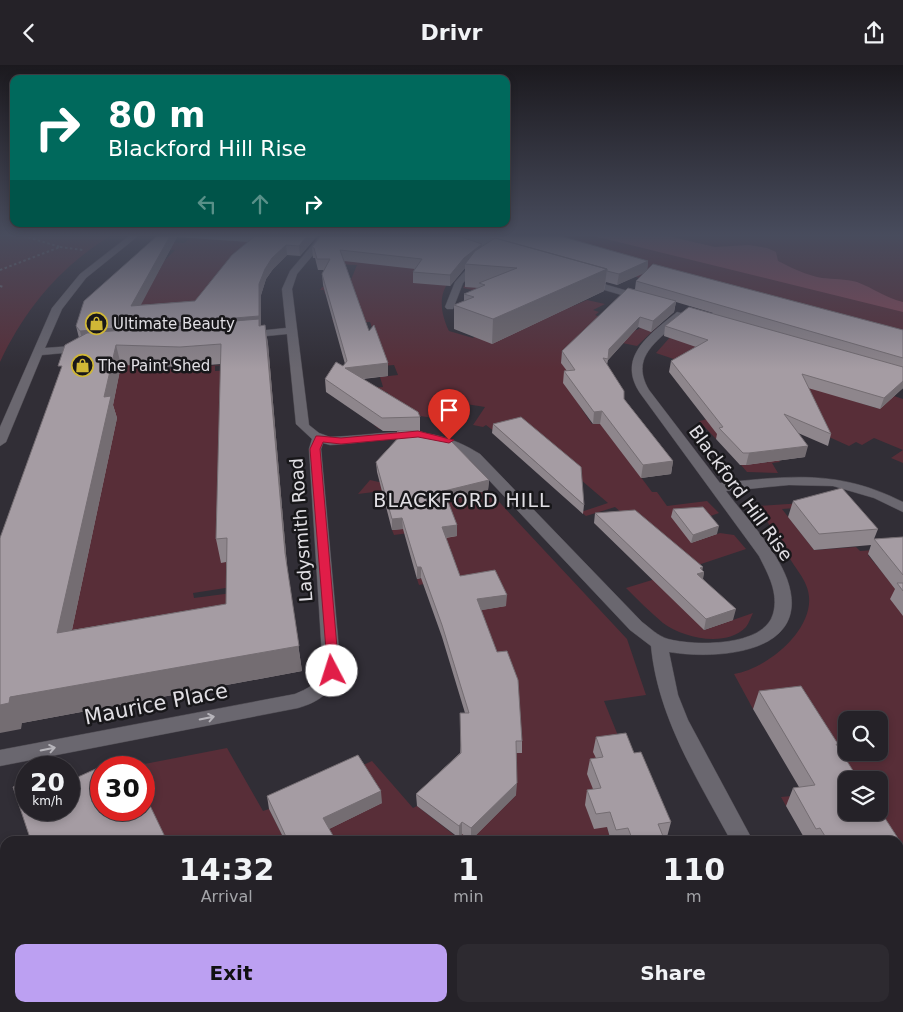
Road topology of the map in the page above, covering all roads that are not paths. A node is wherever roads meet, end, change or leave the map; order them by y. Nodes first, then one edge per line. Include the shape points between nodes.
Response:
1 (79, 280) edge
2 (289, 280) edge
3 (460, 280) edge
4 (582, 280) edge
5 (648, 300) edge
6 (450, 307) dead end
7 (685, 310) edge
8 (291, 331) junction
9 (237, 336) edge
10 (93, 347) edge
11 (38, 352) junction
12 (319, 438) junction
13 (0, 442) edge
14 (715, 488) junction
15 (903, 508) edge
16 (658, 643) junction
17 (320, 690) joint
18 (0, 758) edge
19 (739, 836) edge

1 - 11 street via 53,316
2 - 8 street, Ladysmith Road via 287,289
3 - 6 street
4 - 5 street
7 - 14 street, Blackford Hill Rise via 646,347 638,359 636,372 644,391
8 - 9 street
8 - 12 street, Ladysmith Road via 302,424
10 - 11 street
11 - 13 street
12 - 16 street via 341,441 418,434 440,437 457,444 475,457 630,621
12 - 17 street, Ladysmith Road via 315,449 332,671
14 - 15 street via 805,479 827,480 860,487
14 - 16 street, Blackford Hill Rise via 774,566 785,601 782,617 767,635 743,646 708,649
16 - 19 street via 675,715
18 -> 17 street, Maurice Place via 298,701

